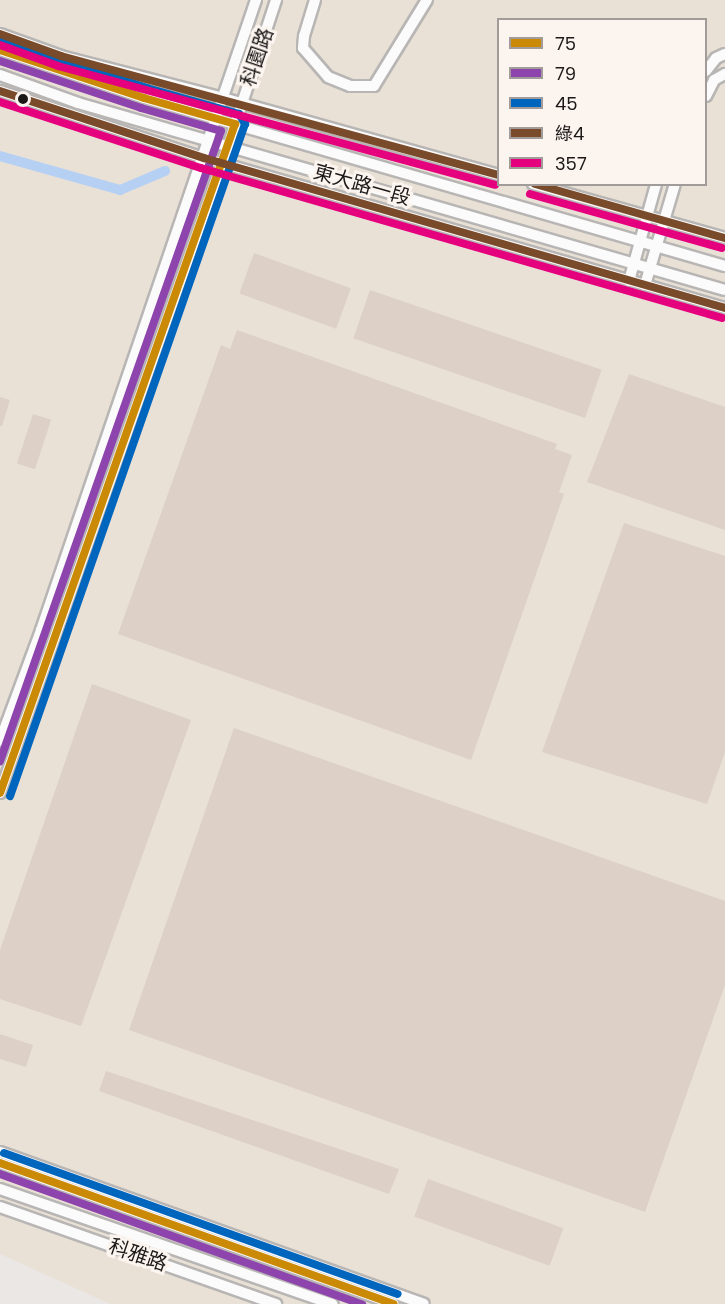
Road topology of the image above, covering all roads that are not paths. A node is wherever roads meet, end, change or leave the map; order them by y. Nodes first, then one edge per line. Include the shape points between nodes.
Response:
1 (256, 0) edge
2 (276, 0) edge
3 (315, 0) edge
4 (427, 0) edge
5 (0, 33) edge
6 (0, 50) edge
7 (725, 54) edge
8 (707, 68) edge
9 (725, 74) edge
10 (0, 75) edge
11 (0, 92) edge
12 (707, 92) edge
13 (223, 98) junction
14 (242, 103) junction
15 (218, 118) junction
16 (235, 124) junction
17 (209, 140) junction
18 (228, 146) junction
19 (204, 158) junction
20 (222, 164) junction
21 (497, 175) edge
22 (540, 186) edge
23 (656, 186) edge
24 (674, 186) edge
25 (648, 216) junction
26 (665, 221) junction
27 (725, 238) edge
28 (640, 242) junction
29 (655, 247) junction
30 (633, 264) junction
31 (725, 266) edge
32 (650, 269) junction
33 (628, 281) junction
34 (645, 285) junction
35 (725, 291) edge
36 (725, 308) edge
37 (0, 741) edge
38 (0, 793) edge
39 (0, 1152) edge
40 (0, 1163) edge
41 (0, 1189) edge
42 (0, 1206) edge
43 (276, 1304) edge
44 (333, 1304) edge
45 (393, 1304) edge
46 (424, 1304) edge

1 - 13 street, 科園路
2 - 14 street, 科園路
3 - 4 street via 303,48 328,77 350,86 374,86
5 - 13 street via 61,56
6 - 15 street, 東大路一段
7 - 8 street
9 - 12 street via 714,80
10 - 17 street, 東大路一段 via 78,103
11 - 19 street
13 - 14 street
13 - 15 street, 科園路
14 - 16 street, 科園路
14 - 21 street
15 - 16 street, 東大路一段
15 - 17 street, 科園路
16 - 18 street, 科園路
16 - 28 street, 東大路一段
17 - 18 street, 東大路一段
17 - 19 street, 科園路
18 - 20 street, 科園路
18 - 30 street, 東大路一段
19 - 20 street
19 - 37 street, 科園路
20 - 33 street
20 - 38 street, 科園路
22 - 25 street
23 - 25 street
24 - 26 street
25 - 26 street
25 - 28 street
26 - 27 street
26 - 29 street
28 - 29 street, 東大路一段
28 - 30 street
29 - 31 street, 東大路一段
29 - 32 street
30 - 32 street, 東大路一段
30 - 33 street
32 - 34 street
32 - 35 street, 東大路一段
33 - 34 street
34 - 36 street
39 - 46 street
40 - 45 street, 科雅路
41 - 44 street, 科雅路
42 - 43 street, 科雅路

